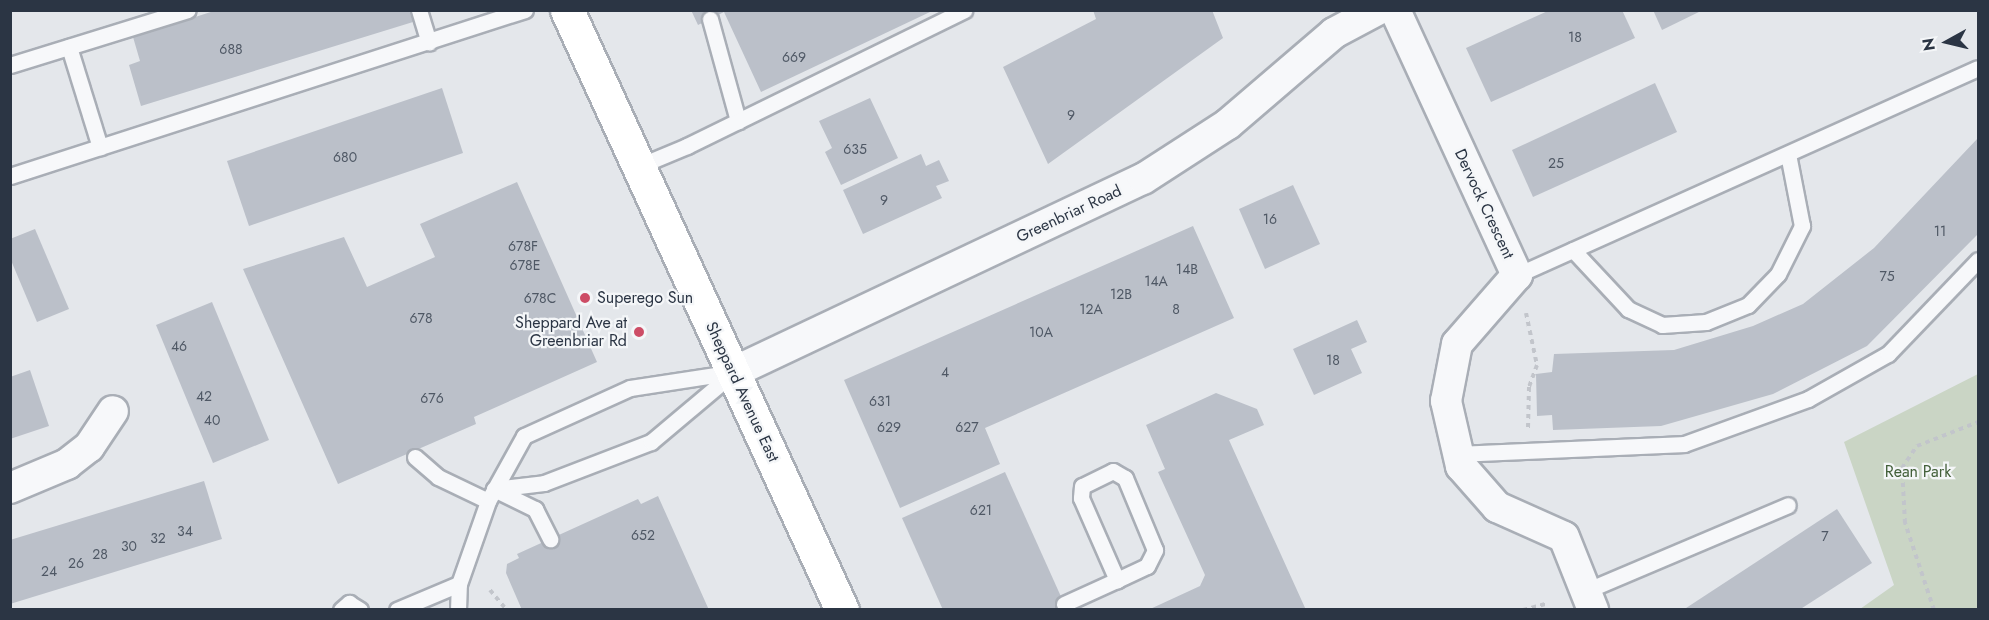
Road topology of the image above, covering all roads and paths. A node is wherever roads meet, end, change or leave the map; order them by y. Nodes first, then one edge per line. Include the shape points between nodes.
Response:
1 (188, 10) edge
2 (419, 10) edge
3 (525, 10) edge
4 (567, 10) edge
5 (964, 10) edge
6 (1377, 10) edge
7 (1395, 10) edge
8 (948, 14) edge
9 (710, 19) dead end
10 (429, 43) junction
11 (69, 48) junction
12 (10, 65) edge
13 (1978, 68) edge
14 (738, 121) junction
15 (100, 147) junction
16 (1788, 154) junction
17 (639, 166) junction
18 (10, 176) edge
19 (1573, 250) junction
20 (1978, 260) edge
21 (1520, 289) junction
22 (734, 372) junction
23 (113, 411) dead end
24 (1978, 422) edge
25 (1537, 450) junction
26 (1458, 454) junction
27 (415, 457) dead end
28 (10, 488) edge
29 (491, 495) junction
30 (1788, 505) dead end
31 (550, 539) dead end
32 (1117, 580) junction
33 (459, 584) junction
34 (490, 590) dead end
35 (1591, 600) edge
36 (1064, 604) dead end
37 (1546, 604) dead end
38 (341, 609) edge
39 (360, 609) edge
40 (397, 609) edge
41 (458, 609) edge
42 (507, 609) edge
43 (842, 609) edge
44 (1523, 609) edge
45 (1934, 609) edge

1 - 11 lane
2 - 10 lane
3 - 10 lane
4 - 17 main road, Sheppard Avenue East
5 - 8 lane
6 - 22 street, Greenbriar Road via 1334,33 1228,124 1143,179
7 - 21 street, Dervock Crescent
8 - 14 lane
9 - 14 lane
10 - 15 lane
11 - 12 lane
11 - 15 lane
13 - 16 lane
14 - 17 lane
15 - 18 lane
16 - 19 lane
16 - 19 lane via 1802,226 1778,274 1748,305 1706,322 1662,325 1628,309
17 - 22 main road, Sheppard Avenue East
19 - 21 lane
20 - 25 lane via 1888,354 1808,399 1684,444
21 - 25 path via 1537,365 1529,387 1526,424
21 - 26 street, Dervock Crescent via 1457,344 1446,401
22 - 29 lane via 651,442 544,483
22 - 29 lane via 630,388 524,436
22 - 43 main road, Sheppard Avenue East
23 - 28 street via 89,447 68,464
24 - 45 path via 1917,446 1902,468 1905,523
25 - 26 lane
26 - 35 street, Dervock Crescent via 1461,466 1497,507 1564,537
27 - 29 lane via 438,477
29 - 31 lane via 536,509
29 - 33 lane
30 - 35 lane
32 - 32 lane via 1147,566 1155,550 1125,478 1113,471 1082,486 1081,498
32 - 36 lane
33 - 40 lane
33 - 41 lane
34 - 42 path
37 - 44 path
38 - 39 lane via 349,603

